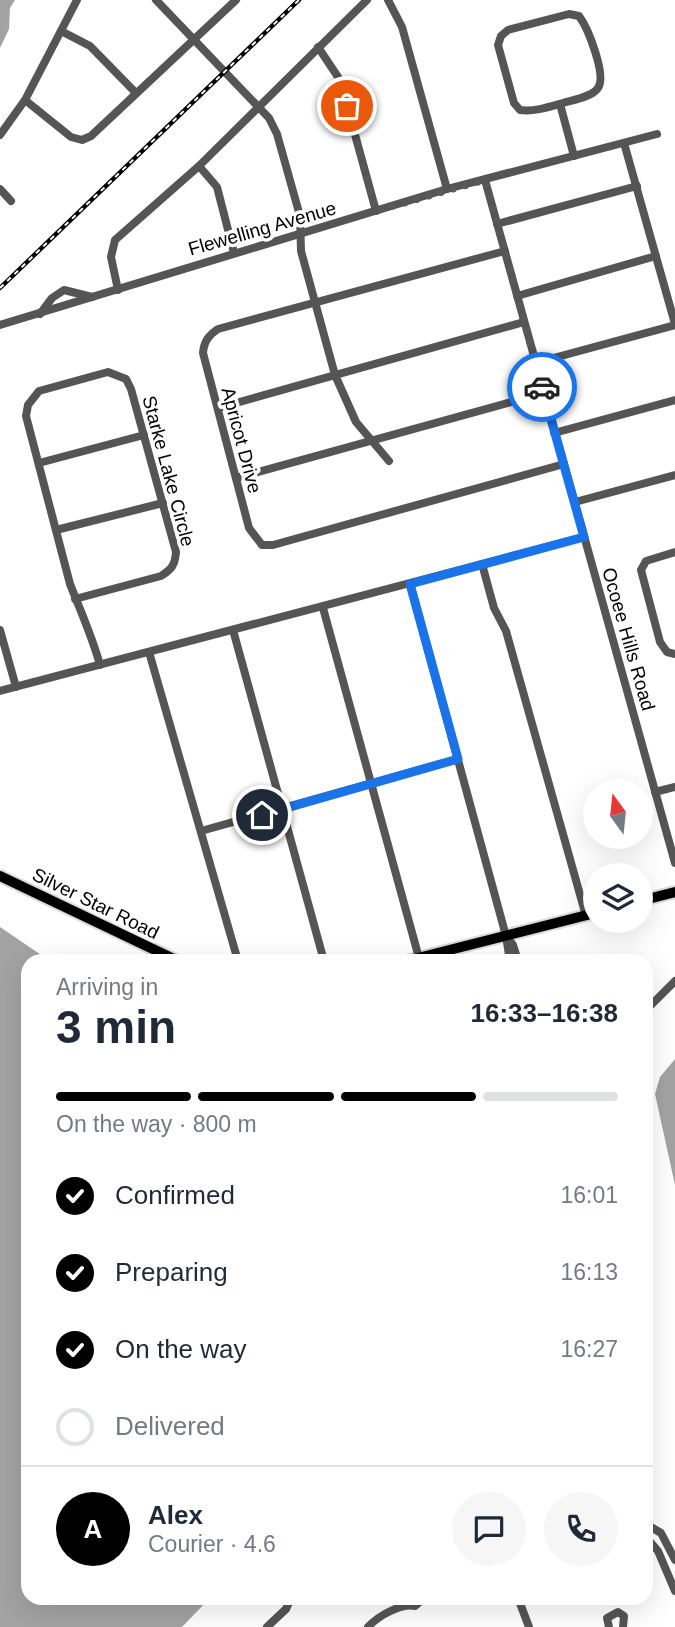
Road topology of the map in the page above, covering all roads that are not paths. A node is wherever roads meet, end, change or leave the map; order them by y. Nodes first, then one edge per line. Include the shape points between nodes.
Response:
1 (77, 0) edge
2 (156, 0) edge
3 (236, 0) edge
4 (367, 0) edge
5 (388, 0) edge
6 (61, 31) junction
7 (194, 40) junction
8 (318, 47) junction
9 (136, 93) junction
10 (25, 100) junction
11 (559, 104) junction
12 (258, 107) junction
13 (657, 134) dead end
14 (0, 135) edge
15 (624, 142) junction
16 (574, 156) junction
17 (200, 166) junction
18 (485, 180) junction
19 (637, 186) junction
20 (0, 189) edge
21 (447, 189) junction
22 (11, 201) dead end
23 (376, 211) junction
24 (497, 224) junction
25 (301, 233) junction
26 (505, 251) junction
27 (234, 253) junction
28 (656, 256) junction
29 (118, 290) junction
30 (517, 296) junction
31 (96, 298) junction
32 (315, 302) junction
33 (40, 314) junction
34 (524, 322) junction
35 (0, 325) edge
36 (675, 325) edge
37 (535, 363) junction
38 (335, 374) junction
39 (544, 393) junction
40 (675, 400) edge
41 (218, 408) junction
42 (554, 433) junction
43 (144, 435) junction
44 (371, 441) junction
45 (390, 461) dead end
46 (39, 463) junction
47 (564, 464) junction
48 (675, 475) edge
49 (236, 478) junction
50 (575, 502) junction
51 (163, 503) junction
52 (56, 530) junction
53 (584, 537) junction
54 (675, 552) edge
55 (482, 564) junction
56 (410, 584) junction
57 (75, 598) junction
58 (323, 608) junction
59 (0, 630) edge
60 (233, 630) junction
61 (149, 652) junction
62 (675, 654) edge
63 (100, 665) junction
64 (16, 687) junction
65 (0, 691) edge
66 (458, 759) junction
67 (371, 783) junction
68 (675, 787) edge
69 (655, 792) junction
70 (283, 809) junction
71 (201, 831) junction
72 (675, 863) edge
73 (0, 876) edge
74 (583, 890) edge
75 (675, 892) edge
76 (653, 898) edge
77 (583, 916) edge
78 (506, 936) junction
79 (162, 954) edge
80 (235, 954) edge
81 (322, 954) edge
82 (418, 954) edge
83 (435, 954) edge
84 (509, 954) edge
85 (516, 954) edge
86 (675, 981) edge
87 (653, 1003) edge
88 (653, 1528) edge
89 (653, 1545) edge
90 (673, 1547) edge
91 (658, 1551) junction
92 (675, 1560) edge
93 (675, 1591) edge
94 (288, 1605) edge
95 (398, 1605) edge
96 (521, 1605) edge
97 (267, 1627) edge
98 (368, 1627) edge
99 (529, 1627) edge
100 (609, 1627) edge
101 (623, 1627) edge

1 - 6 street
2 - 7 street
3 - 7 street
4 - 8 street
5 - 21 street via 402,27
6 - 9 street via 90,46
6 - 10 street
7 - 9 street
7 - 12 street
8 - 12 street
8 - 23 street via 340,80
9 - 10 street via 82,141
10 - 14 street
11 - 11 street via 593,93 602,76 585,24 579,16 569,14 508,30 498,45 520,110
11 - 16 street
12 - 17 street
12 - 25 street via 277,134
13 - 15 street, Flewelling Avenue
15 - 16 street, Flewelling Avenue
15 - 19 street
16 - 18 street, Flewelling Avenue
17 - 27 street via 217,187
17 - 29 street via 115,240 111,257
18 - 21 street, Flewelling Avenue
18 - 24 street, Ocoee Hills Road
19 - 24 street
19 - 28 street
20 - 22 street
21 - 23 street, Flewelling Avenue
23 - 25 street, Flewelling Avenue
24 - 26 street, Ocoee Hills Road
25 - 27 street, Flewelling Avenue
25 - 32 street via 301,251
26 - 30 street, Ocoee Hills Road
26 - 32 street, Apricot Drive
27 - 29 street, Flewelling Avenue
28 - 30 street
28 - 36 street
29 - 31 street, Flewelling Avenue
30 - 34 street, Ocoee Hills Road
31 - 33 street, Flewelling Avenue
31 - 33 street via 64,290
32 - 38 street
32 - 41 street, Apricot Drive via 210,334 202,353
33 - 35 street, Flewelling Avenue
34 - 37 street, Ocoee Hills Road
34 - 38 street
36 - 37 street
37 - 39 street, Ocoee Hills Road
38 - 41 street
38 - 44 street via 346,405
39 - 42 street, Ocoee Hills Road
39 - 44 street
40 - 42 street
41 - 49 street, Apricot Drive
42 - 47 street, Ocoee Hills Road
43 - 46 street
43 - 46 street, Starke Lake Circle via 126,379 108,372 34,396 26,416
43 - 51 street, Starke Lake Circle
44 - 45 street
44 - 49 street
46 - 52 street, Starke Lake Circle
47 - 49 street, Apricot Drive via 273,545 262,545 253,535
47 - 50 street, Ocoee Hills Road
48 - 50 street
50 - 53 street, Ocoee Hills Road
51 - 52 street
51 - 57 street, Starke Lake Circle via 176,552 171,570
52 - 57 street, Starke Lake Circle
53 - 55 street
53 - 69 street, Ocoee Hills Road
54 - 62 street via 646,561 641,570 660,642
55 - 56 street
55 - 74 street
56 - 58 street
56 - 66 street
57 - 63 street, Starke Lake Circle
58 - 60 street
58 - 67 street
59 - 64 street
60 - 61 street
60 - 70 street
61 - 63 street
61 - 71 street
63 - 64 street
64 - 65 street
66 - 67 street
66 - 78 street
67 - 70 street
67 - 82 street
68 - 69 street
69 - 72 street, Ocoee Hills Road
70 - 71 street
70 - 81 street
71 - 80 street
73 - 79 main road, Silver Star Road
75 - 76 main road
77 - 78 main road
78 - 83 main road
78 - 84 street
78 - 85 street
86 - 87 street
88 - 90 street
89 - 91 street
90 - 91 street
90 - 92 street
91 - 93 street
94 - 97 street
95 - 98 street
96 - 99 street
100 - 101 street via 607,1618 618,1612 624,1616

